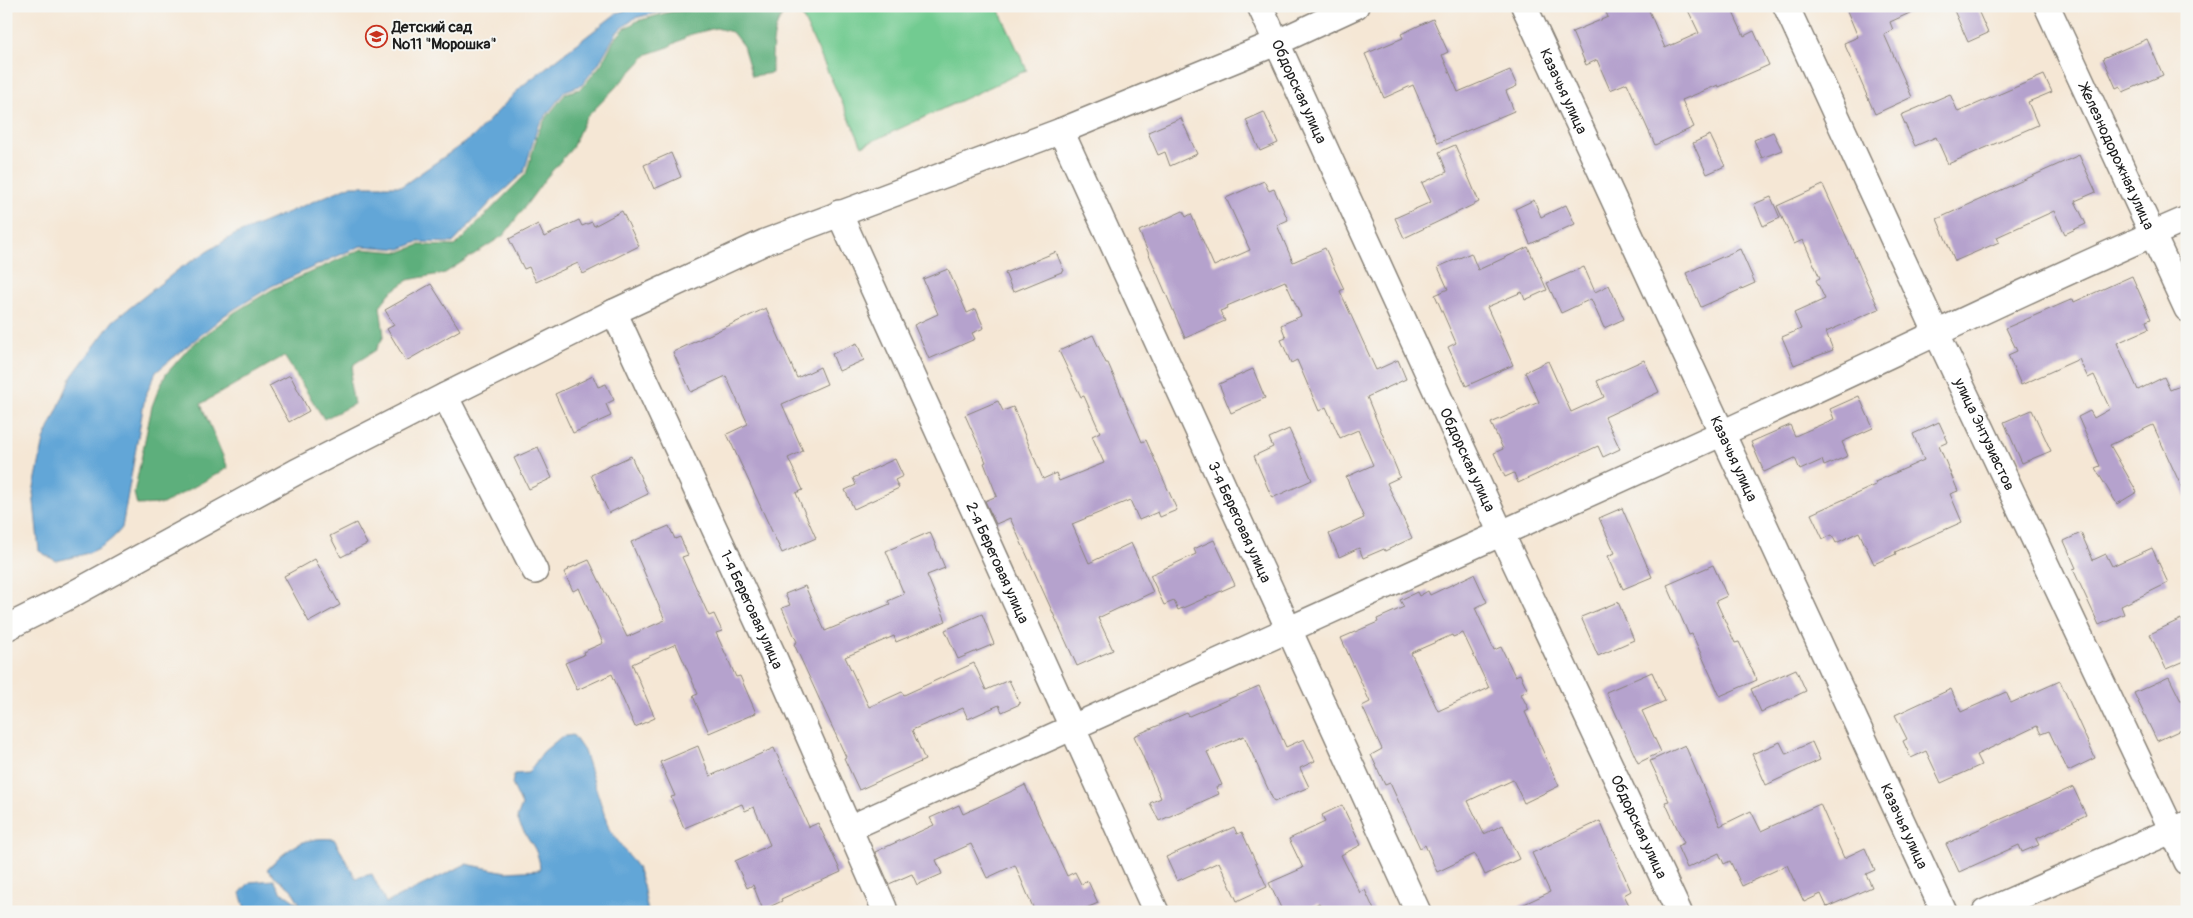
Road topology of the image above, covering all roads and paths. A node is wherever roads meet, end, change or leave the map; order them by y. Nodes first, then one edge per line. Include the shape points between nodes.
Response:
1 (1260, 6) edge
2 (1356, 6) edge
3 (1524, 6) edge
4 (1786, 6) edge
5 (2047, 6) edge
6 (1278, 42) junction
7 (1061, 131) junction
8 (839, 213) junction
9 (2187, 219) edge
10 (2152, 234) junction
11 (2187, 309) edge
12 (614, 312) junction
13 (1936, 332) junction
14 (445, 396) junction
15 (1721, 434) junction
16 (1501, 533) junction
17 (535, 571) dead end
18 (6, 628) edge
19 (1287, 628) junction
20 (1072, 727) junction
21 (850, 828) junction
22 (2179, 828) edge
23 (2187, 862) edge
24 (884, 908) dead end
25 (1156, 912) edge
26 (1418, 912) edge
27 (1679, 912) edge
28 (1944, 912) edge
29 (1985, 912) edge

1 - 6 street, Обдорская улица
2 - 6 street
3 - 15 street, Казачья улица
4 - 13 street, улица Энтузиастов
5 - 10 street, Железнодорожная улица
6 - 7 street
6 - 16 street, Обдорская улица
7 - 8 street
7 - 19 street, 3-я Береговая улица
8 - 12 street via 765,242
8 - 20 street, 2-я Береговая улица
9 - 10 street
10 - 11 street, Железнодорожная улица
10 - 13 street
12 - 14 street
12 - 21 street, 1-я Береговая улица
13 - 15 street
13 - 22 street, улица Энтузиастов
14 - 17 street
14 - 18 street
15 - 16 street
15 - 28 street, Казачья улица
16 - 19 street
16 - 27 street, Обдорская улица
19 - 20 street
19 - 26 street, 3-я Береговая улица
20 - 21 street
20 - 25 street, 2-я Береговая улица
21 - 24 street, 1-я Береговая улица
22 - 23 street, улица Энтузиастов
22 - 29 street

